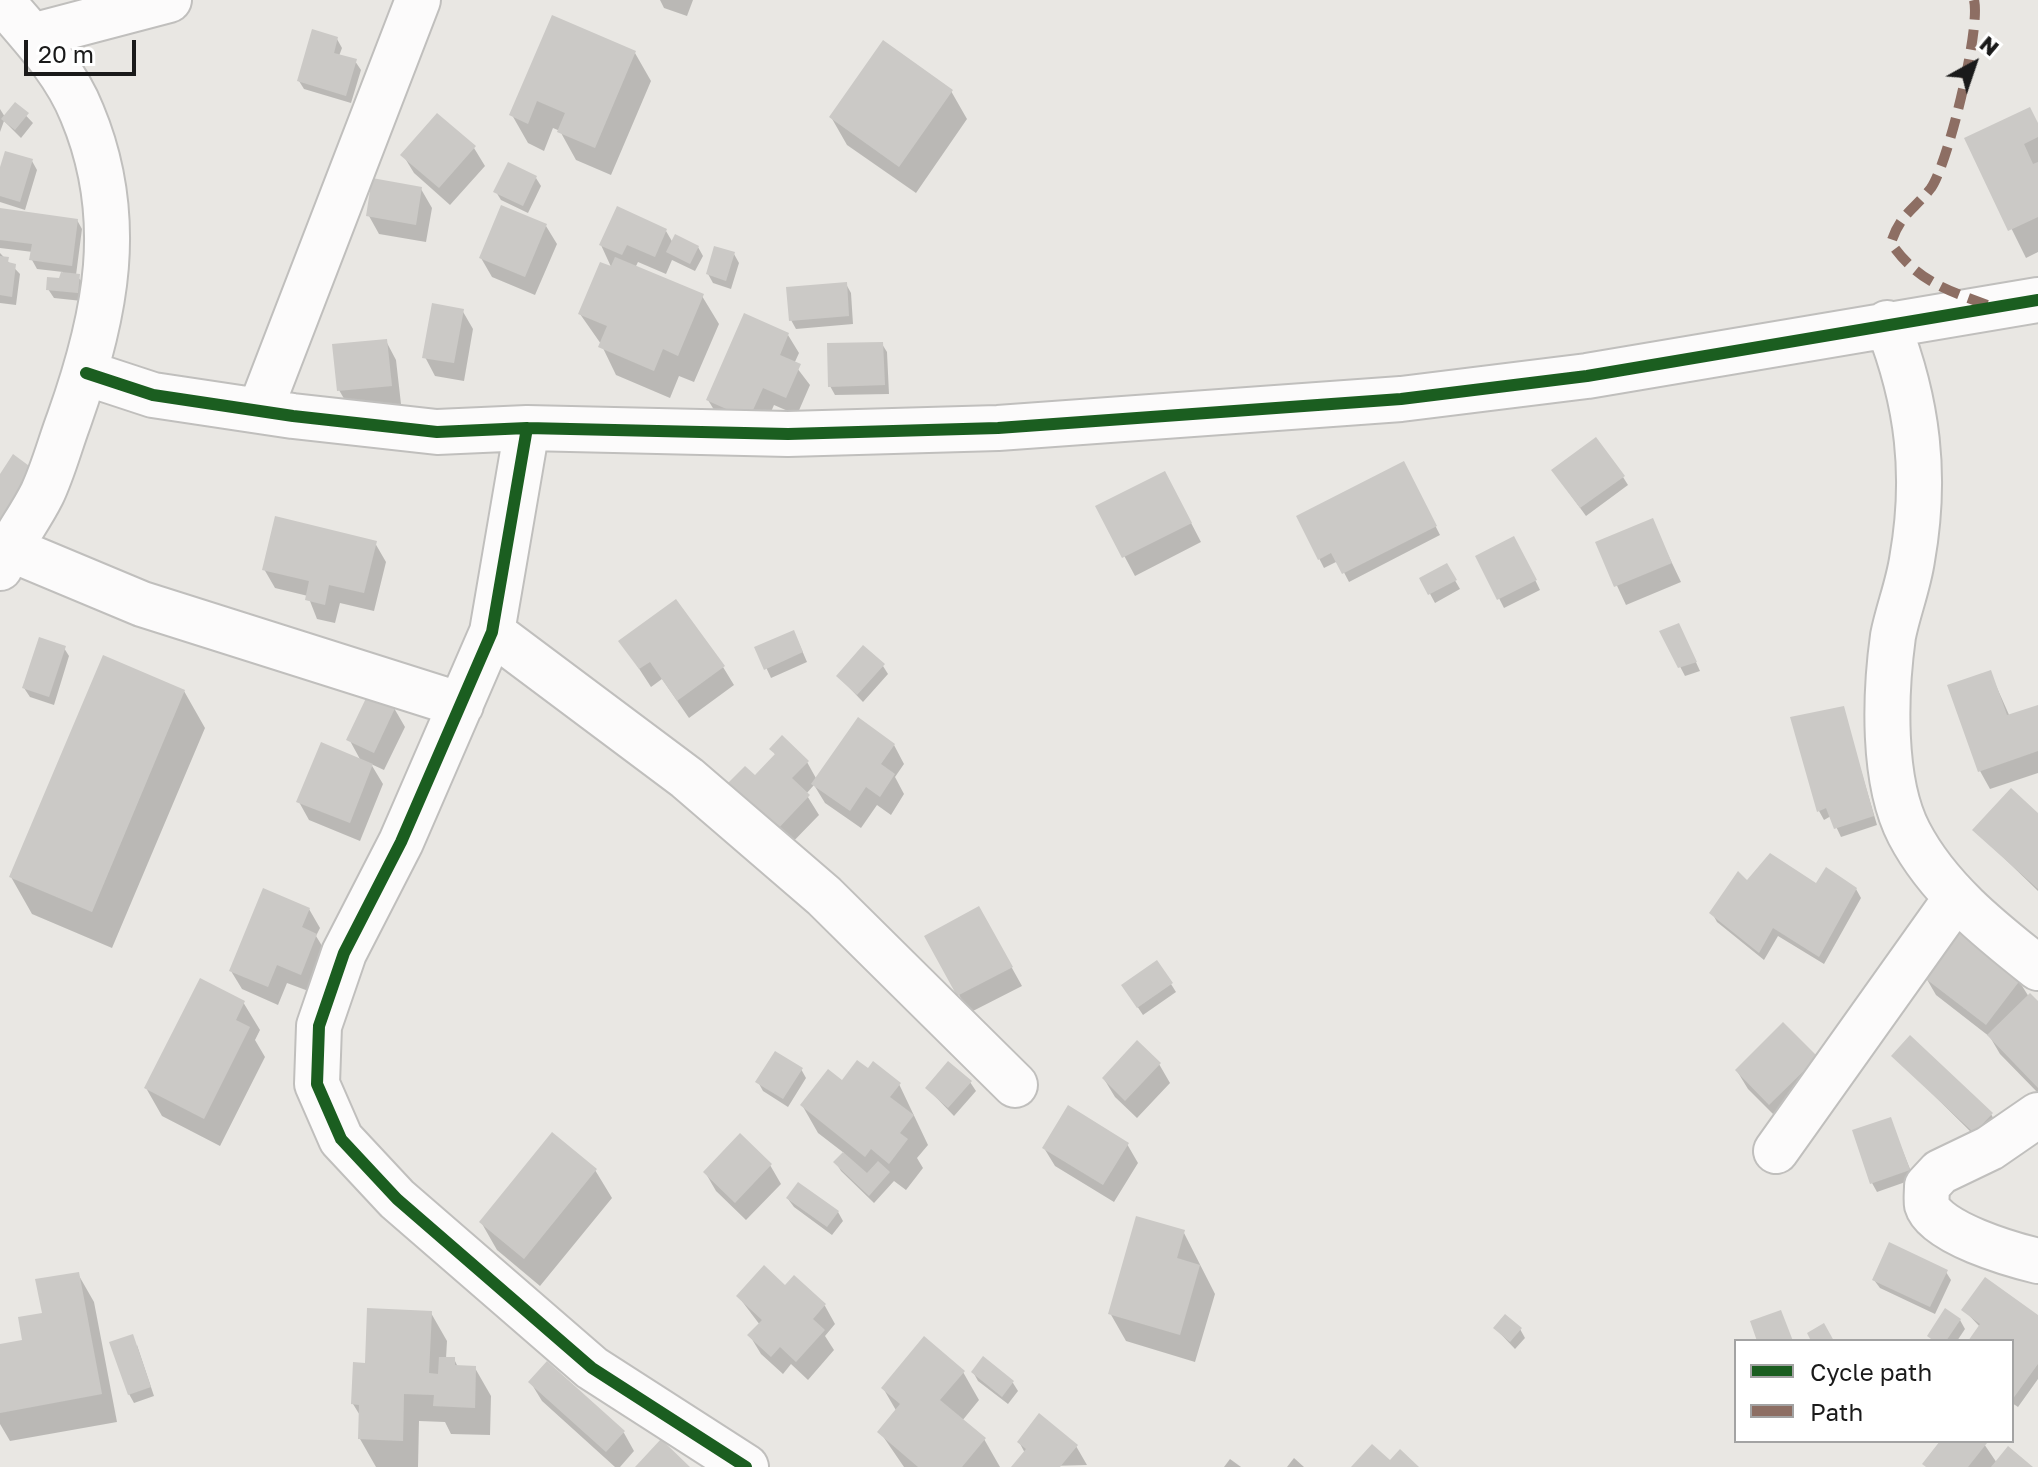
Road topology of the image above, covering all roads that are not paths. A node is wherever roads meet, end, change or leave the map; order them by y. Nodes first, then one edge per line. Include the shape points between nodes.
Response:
1 (1, 0) edge
2 (169, 0) edge
3 (418, 0) edge
4 (32, 36) junction
5 (2038, 300) edge
6 (1887, 323) junction
7 (86, 373) junction
8 (260, 410) junction
9 (527, 428) junction
10 (4, 558) edge
11 (492, 632) junction
12 (461, 705) junction
13 (1956, 898) junction
14 (2038, 968) edge
15 (1015, 1085) dead end
16 (2038, 1115) edge
17 (1776, 1151) dead end
18 (2038, 1261) edge
19 (746, 1467) edge

1 - 4 street
2 - 4 street
3 - 8 street
4 - 7 street via 81,110 101,165 108,257 102,315
5 - 6 street
6 - 9 street via 1587,376 1401,399 919,430
6 - 13 street via 1912,392 1919,432 1912,559 1894,635 1887,729 1897,798 1909,833
7 - 8 street via 153,395
7 - 10 street via 42,494
8 - 9 street via 437,432
9 - 11 street
10 - 12 street
11 - 12 street
11 - 15 street via 687,778 824,896
12 - 19 street via 328,994 315,1054 317,1084 341,1139 397,1199 592,1368
13 - 14 street
13 - 17 street
16 - 18 street via 1990,1148 1940,1172 1927,1186 1927,1206 1937,1220 1997,1251

